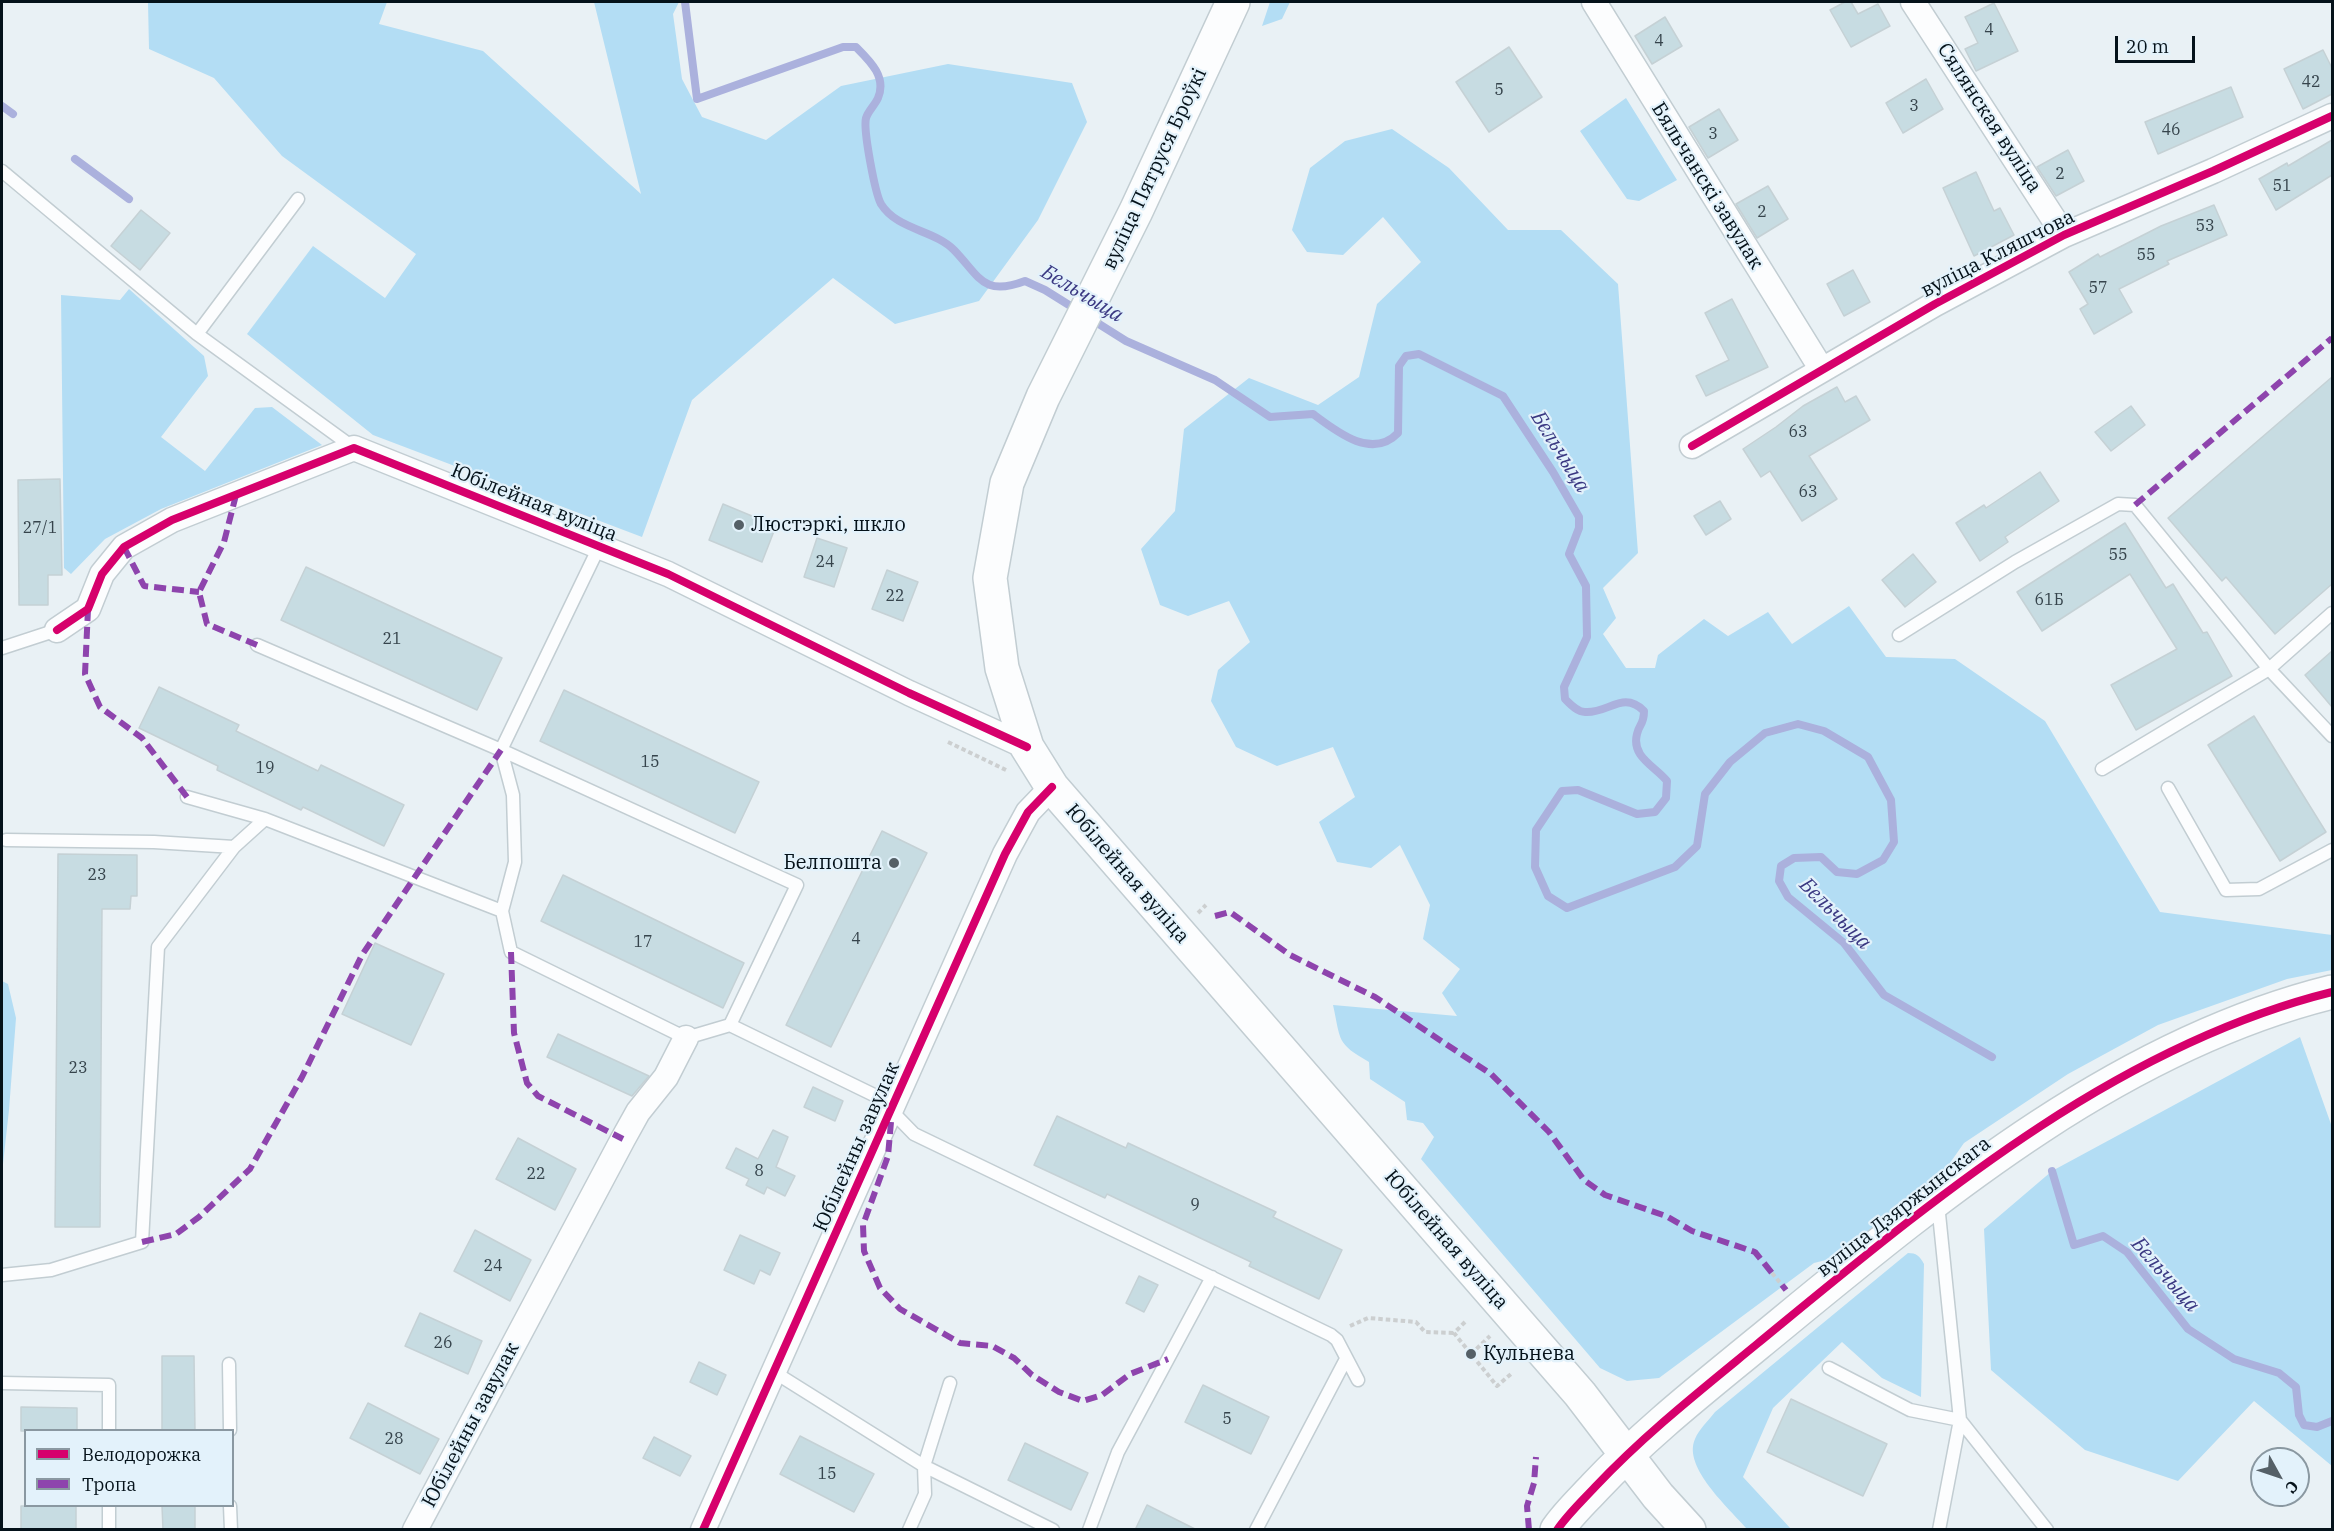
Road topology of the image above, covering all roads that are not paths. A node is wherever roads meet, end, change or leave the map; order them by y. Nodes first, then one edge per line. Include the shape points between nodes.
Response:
1 (1233, 2) edge
2 (1594, 2) edge
3 (1913, 2) edge
4 (2332, 116) edge
5 (2, 171) edge
6 (298, 200) dead end
7 (2064, 236) junction
8 (196, 334) junction
9 (1821, 369) junction
10 (1692, 446) dead end
11 (354, 448) junction
12 (599, 547) junction
13 (2332, 613) edge
14 (57, 630) joint
15 (1899, 635) dead end
16 (257, 645) dead end
17 (2, 648) edge
18 (2270, 669) junction
19 (2332, 736) edge
20 (1027, 747) junction
21 (501, 750) junction
22 (2102, 769) dead end
23 (1052, 787) junction
24 (2168, 788) dead end
25 (187, 797) dead end
26 (265, 819) junction
27 (6, 840) dead end
28 (234, 847) junction
29 (2332, 850) edge
30 (502, 911) junction
31 (2332, 992) edge
32 (730, 1025) junction
33 (686, 1038) junction
34 (891, 1110) junction
35 (1938, 1199) junction
36 (2, 1275) edge
37 (1212, 1277) junction
38 (1346, 1359) junction
39 (229, 1364) dead end
40 (1828, 1368) dead end
41 (774, 1372) junction
42 (1358, 1380) dead end
43 (2, 1383) edge
44 (950, 1383) dead end
45 (1960, 1420) junction
46 (109, 1429) edge
47 (230, 1429) edge
48 (1626, 1454) junction
49 (924, 1466) junction
50 (109, 1507) edge
51 (230, 1507) edge
52 (109, 1530) edge
53 (231, 1530) edge
54 (416, 1530) edge
55 (703, 1530) edge
56 (909, 1530) edge
57 (1053, 1530) edge
58 (1089, 1530) edge
59 (1256, 1530) edge
60 (1557, 1530) edge
61 (1689, 1530) edge
62 (1939, 1530) edge
63 (2047, 1530) edge

1 - 20 main road, вуліца Пятруся Броўкі via 1136,211 1043,397 1007,483 990,578 1002,668
2 - 9 street, Бяльчанскі завулак
3 - 7 street, Сялянская вуліца
4 - 7 street, вуліца Кляшчова
5 - 8 lane
6 - 8 lane
7 - 9 street, вуліца Кляшчова
8 - 11 lane
9 - 10 street, вуліца Кляшчова
11 - 12 street, Юбілейная вуліца
11 - 14 street via 172,520 124,547 102,574 88,609
12 - 20 street, Юбілейная вуліца via 668,573
12 - 21 lane
13 - 18 lane
14 - 17 lane
15 - 18 lane via 2015,562 2118,504 2135,505
16 - 21 lane
18 - 19 lane
18 - 22 lane
20 - 23 main road, Юбілейная вуліца
21 - 30 lane via 513,795 515,862
21 - 32 lane via 797,885
23 - 34 street, Юбілейны завулак via 1028,812 1005,854
23 - 48 main road, Юбілейная вуліца via 1573,1386
24 - 29 lane via 2226,890 2259,889
25 - 26 lane
26 - 28 lane
26 - 30 lane
27 - 28 lane
28 - 36 lane via 158,947 142,1242 51,1270
30 - 33 lane via 511,952
31 - 35 main road, вуліца Дзяржынскага via 2253,1017 2169,1053 2077,1104
32 - 33 lane
32 - 34 lane via 878,1097
33 - 54 street, Юбілейны завулак via 666,1077 638,1112 623,1139
34 - 37 lane via 914,1134
34 - 41 street, Юбілейны завулак
35 - 45 lane
35 - 48 main road, вуліца Дзяржынскага
37 - 38 lane via 1331,1335
37 - 58 lane via 1118,1452
38 - 42 lane
38 - 59 lane
39 - 47 lane
40 - 45 lane via 1910,1410
41 - 49 lane
41 - 55 street, Юбілейны завулак
43 - 46 lane via 110,1385
44 - 49 lane
45 - 62 lane
45 - 63 lane
48 - 60 main road, вуліца Дзяржынскага
48 - 61 main road, Юбілейная вуліца
49 - 56 lane via 925,1494
49 - 57 lane
50 - 52 lane
51 - 53 lane

